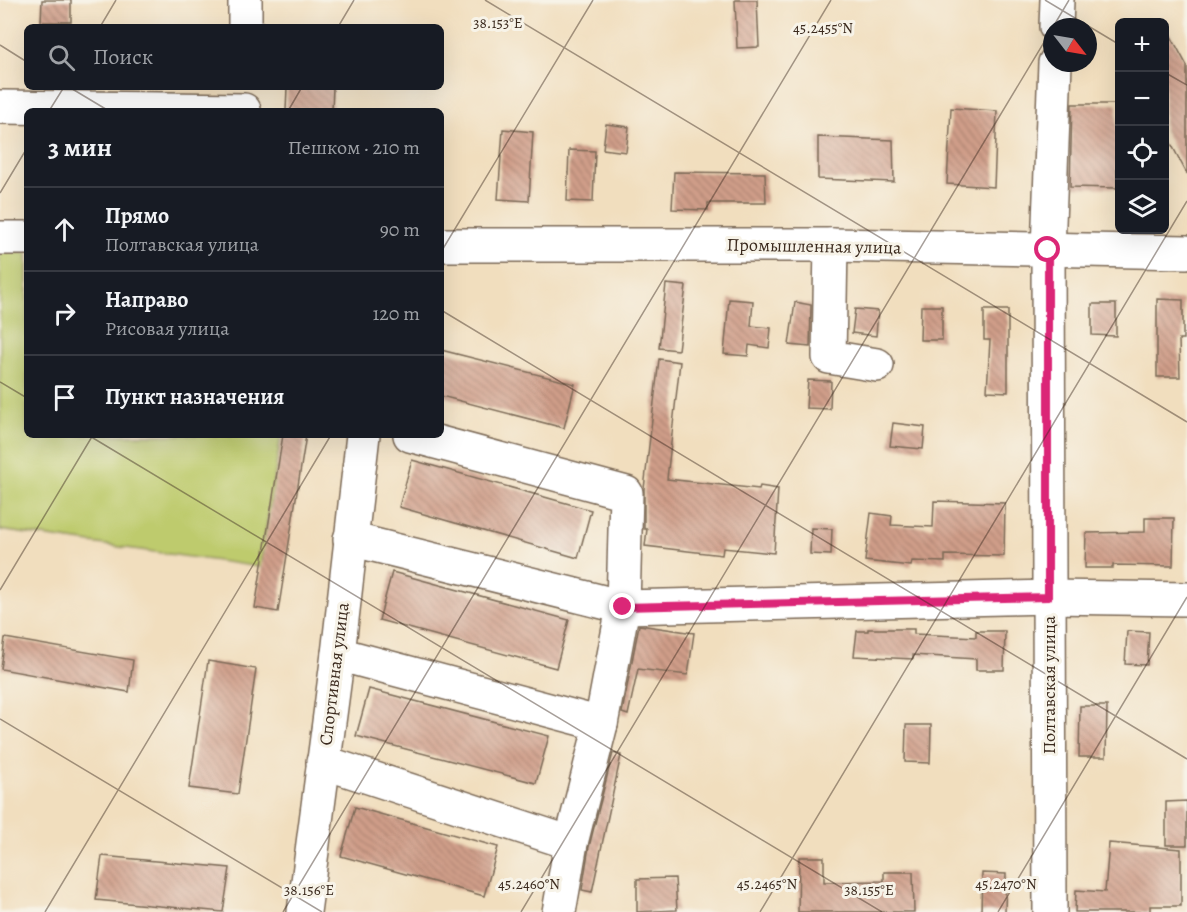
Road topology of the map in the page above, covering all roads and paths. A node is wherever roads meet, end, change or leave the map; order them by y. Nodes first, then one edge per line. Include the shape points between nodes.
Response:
1 (245, 0) edge
2 (1057, 0) edge
3 (1056, 18) edge
4 (245, 24) edge
5 (1055, 72) edge
6 (244, 103) edge
7 (0, 106) edge
8 (0, 238) edge
9 (24, 238) edge
10 (444, 245) edge
11 (831, 245) junction
12 (1048, 250) junction
13 (1187, 252) edge
14 (877, 365) dead end
15 (363, 438) edge
16 (421, 438) edge
17 (350, 539) junction
18 (1048, 597) junction
19 (1187, 599) edge
20 (623, 607) junction
21 (338, 654) junction
22 (601, 724) junction
23 (323, 762) junction
24 (571, 843) junction
25 (304, 912) edge
26 (560, 912) edge
27 (1050, 912) edge

1 - 4 street
2 - 3 street
5 - 12 street, Полтавская улица
6 - 7 street
8 - 9 street
10 - 11 street, Промышленная улица
11 - 12 street, Промышленная улица
11 - 14 street via 829,357
12 - 13 street, Промышленная улица
12 - 18 street, Полтавская улица
15 - 17 street, Спортивная улица
16 - 20 street via 626,493
17 - 20 street
17 - 21 street, Спортивная улица
18 - 19 street
18 - 20 street
18 - 27 street, Полтавская улица
20 - 22 street
21 - 22 street
21 - 23 street, Спортивная улица
22 - 24 street
23 - 24 street
23 - 25 street, Спортивная улица
24 - 26 street

